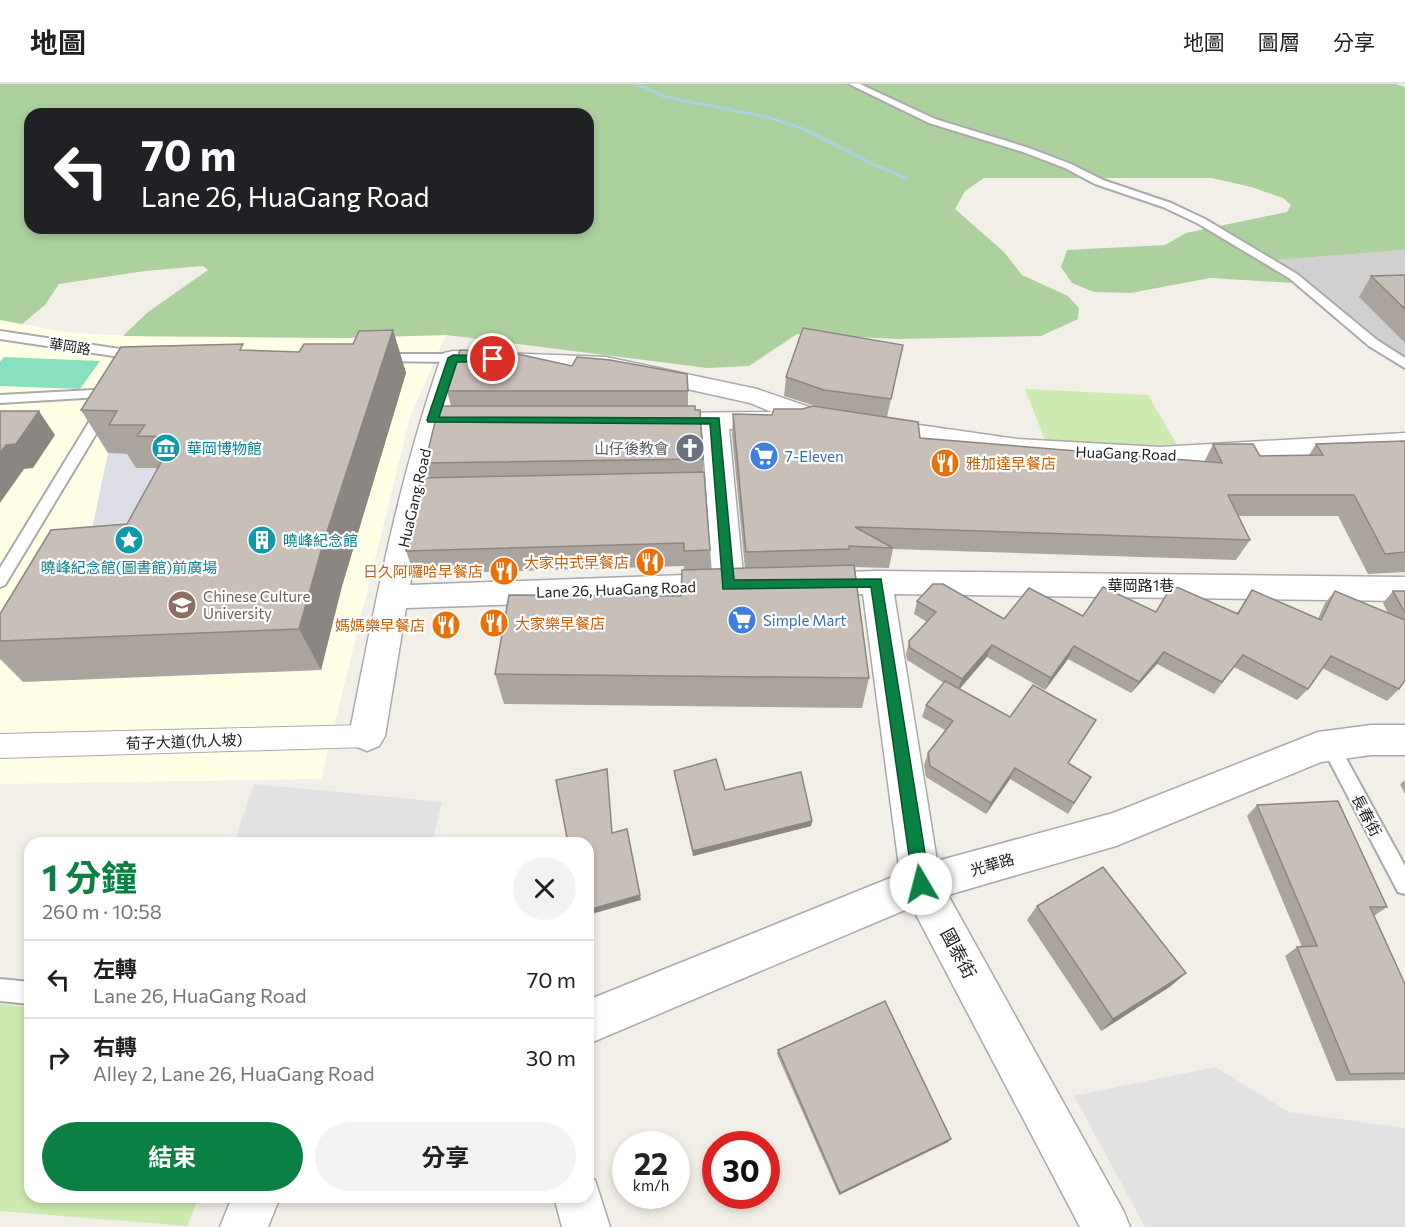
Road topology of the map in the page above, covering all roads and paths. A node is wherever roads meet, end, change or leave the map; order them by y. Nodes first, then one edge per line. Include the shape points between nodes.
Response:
1 (853, 84) edge
2 (0, 335) edge
3 (360, 358) edge
4 (453, 358) junction
5 (142, 359) edge
6 (1405, 364) edge
7 (0, 399) edge
8 (817, 419) junction
9 (633, 420) edge
10 (715, 421) junction
11 (1405, 442) edge
12 (0, 581) edge
13 (877, 582) junction
14 (728, 585) junction
15 (1405, 589) edge
16 (392, 597) junction
17 (367, 736) joint
18 (1405, 740) edge
19 (1330, 745) junction
20 (0, 746) edge
21 (921, 884) junction
22 (1405, 885) edge
23 (0, 990) edge
24 (24, 992) edge
25 (594, 1020) edge
26 (254, 1203) edge
27 (580, 1203) edge
28 (244, 1227) edge
29 (586, 1227) edge
30 (1106, 1227) edge

1 - 6 lane via 932,121 1026,150 1201,221 1293,276 1373,343
2 - 5 lane, 華岡路
3 - 4 lane
4 - 8 street, HuaGang Road via 606,364 757,397
4 - 16 street, HuaGang Road via 444,420
7 - 12 lane via 116,389
8 - 10 street
8 - 11 street, HuaGang Road via 1017,448 1160,456
9 - 10 street
10 - 14 street via 714,490
13 - 14 street, Lane 26, HuaGang Road
13 - 15 street, 華岡路1巷
13 - 21 street, 國泰街
14 - 16 street, Lane 26, HuaGang Road
16 - 17 street, HuaGang Road
17 - 20 street, 荀子大道(仇人坡)
18 - 19 street, 光華路
19 - 21 street, 光華路 via 1116,829
19 - 22 lane, 長春街
21 - 25 street, 光華路
21 - 30 street, 國泰街
23 - 24 lane
26 - 28 street
27 - 29 street

